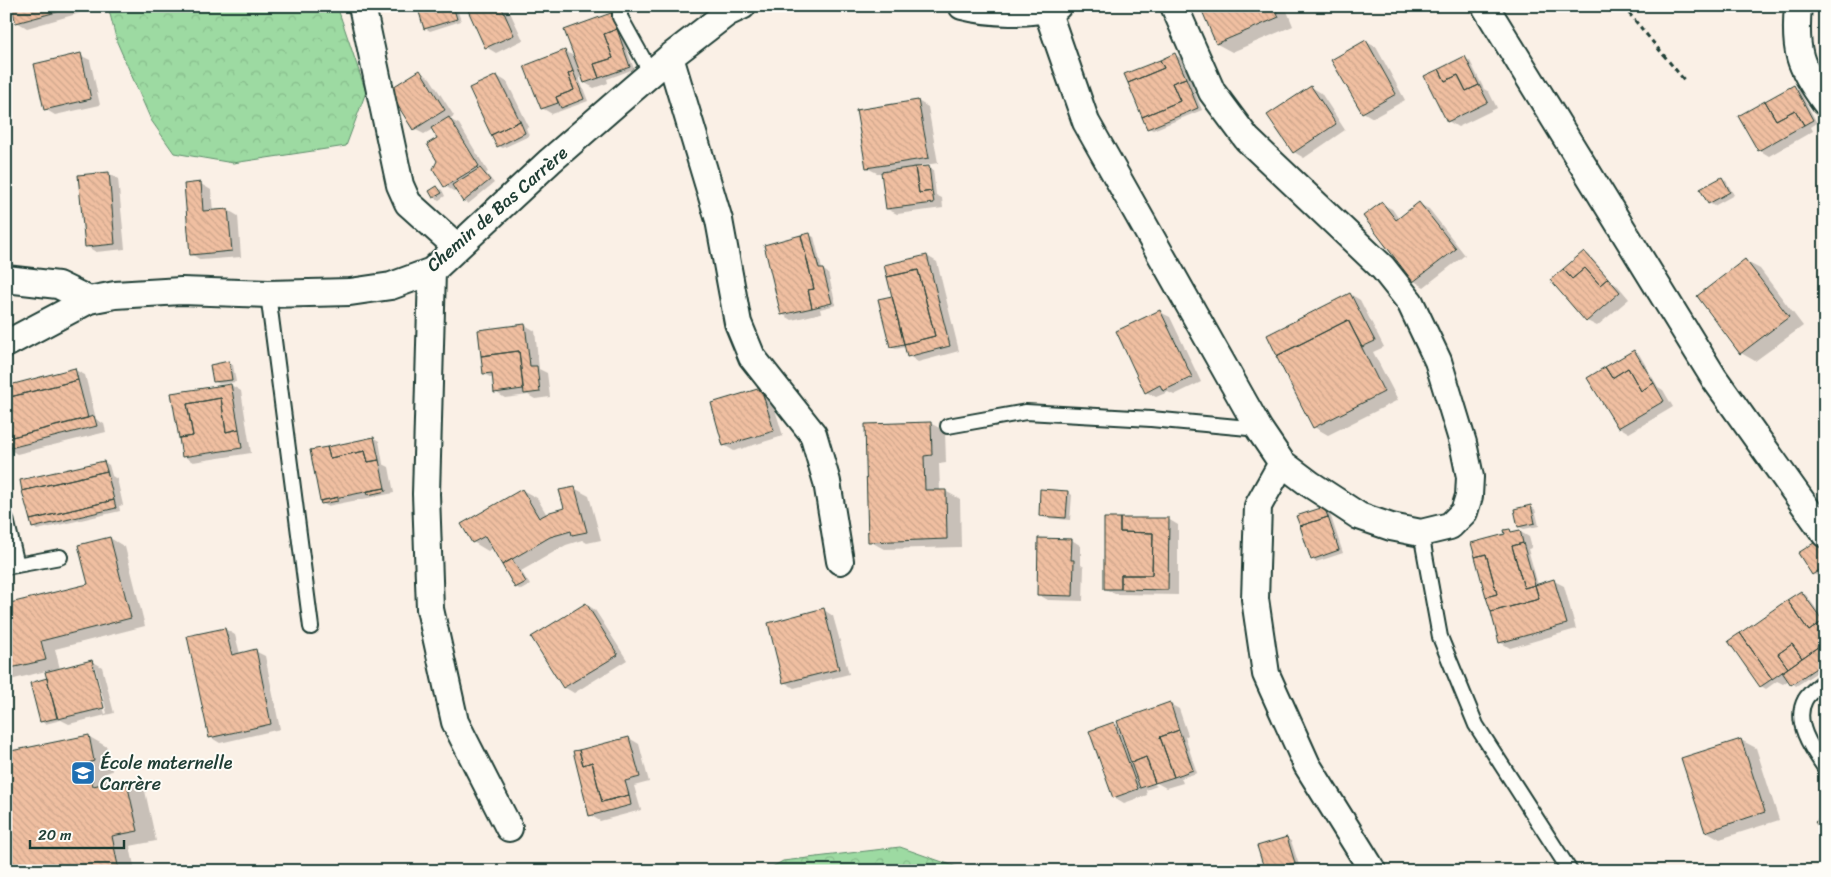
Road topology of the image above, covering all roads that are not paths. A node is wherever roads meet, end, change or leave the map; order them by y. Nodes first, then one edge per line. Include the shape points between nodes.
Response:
1 (362, 6) edge
2 (620, 6) edge
3 (742, 6) edge
4 (962, 6) edge
5 (1174, 6) edge
6 (1486, 6) edge
7 (1798, 6) edge
8 (1052, 8) edge
9 (661, 66) junction
10 (1825, 102) edge
11 (457, 247) junction
12 (432, 271) junction
13 (6, 280) edge
14 (268, 294) junction
15 (89, 300) junction
16 (6, 344) edge
17 (948, 426) dead end
18 (1259, 429) junction
19 (1282, 463) junction
20 (6, 519) edge
21 (1421, 533) junction
22 (1825, 534) edge
23 (60, 557) dead end
24 (840, 561) dead end
25 (12, 566) edge
26 (311, 627) dead end
27 (1825, 680) edge
28 (1825, 768) edge
29 (509, 828) dead end
30 (1373, 871) edge
31 (1570, 871) edge

1 - 11 street via 400,185 408,203
2 - 9 lane via 620,18
3 - 9 street, Chemin de Bas Carrère via 727,13
4 - 8 street via 1006,11
5 - 21 street via 1212,92 1247,139 1383,268 1410,302 1438,361 1464,443 1470,477 1464,512 1450,526
6 - 22 street via 1714,378
7 - 10 street via 1799,60
8 - 18 street via 1086,122
9 - 11 street, Chemin de Bas Carrère
9 - 24 street via 719,220 738,323 752,357 813,434 827,482
11 - 12 street, Chemin de Bas Carrère
12 - 14 street, Chemin de Bas Carrère via 391,286 350,292
12 - 29 street via 426,494 430,610 455,722
13 - 15 street via 58,285
14 - 15 street, Chemin de Bas Carrère via 181,291
14 - 26 lane
15 - 16 street, Chemin de Bas Carrère
17 - 18 lane via 1026,412
18 - 19 street
19 - 21 street via 1359,516
19 - 30 street via 1258,506 1255,599 1266,674 1306,765
20 - 25 lane
21 - 31 lane via 1440,638 1476,725
23 - 25 lane
27 - 28 lane via 1806,698 1800,711 1801,726

